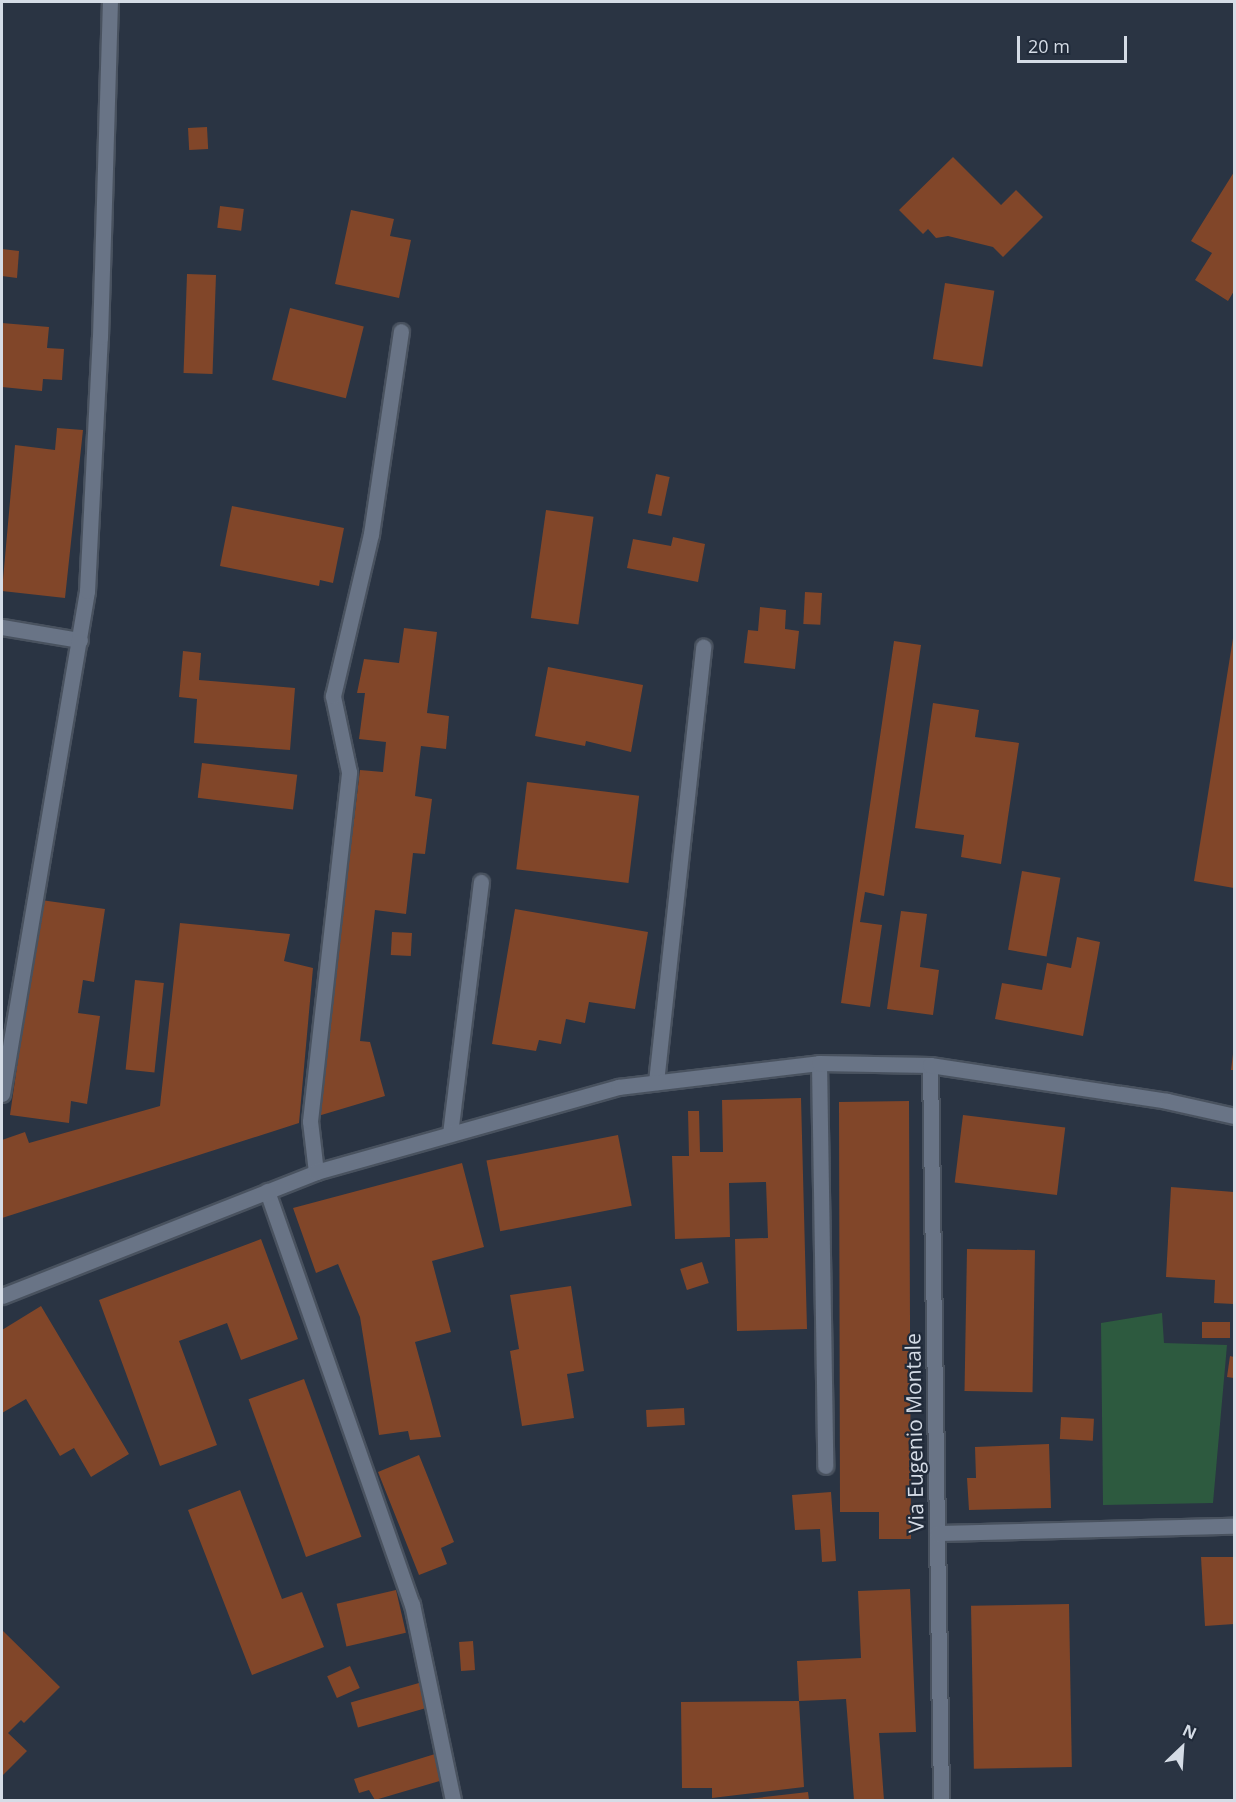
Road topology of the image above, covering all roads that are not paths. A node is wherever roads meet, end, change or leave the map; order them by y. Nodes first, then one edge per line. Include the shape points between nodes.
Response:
1 (110, 2) edge
2 (401, 331) dead end
3 (2, 627) edge
4 (80, 640) junction
5 (704, 646) dead end
6 (481, 882) dead end
7 (819, 1063) junction
8 (930, 1065) junction
9 (656, 1082) junction
10 (2, 1094) edge
11 (1234, 1116) edge
12 (450, 1134) junction
13 (316, 1172) junction
14 (267, 1191) junction
15 (5, 1289) edge
16 (825, 1466) dead end
17 (1234, 1526) edge
18 (937, 1533) junction
19 (453, 1800) edge
20 (941, 1800) edge

1 - 4 street via 94,501
2 - 13 street via 371,534 333,696 349,772 310,1121
3 - 4 street
4 - 10 street
5 - 9 street
6 - 12 street
7 - 8 street
7 - 9 street
7 - 16 street
8 - 11 street via 1167,1101
8 - 18 street, Via Eugenio Montale
9 - 12 street via 618,1087
12 - 13 street
13 - 14 street
14 - 15 street
14 - 19 street via 412,1604
17 - 18 street
18 - 20 street, Via Eugenio Montale

